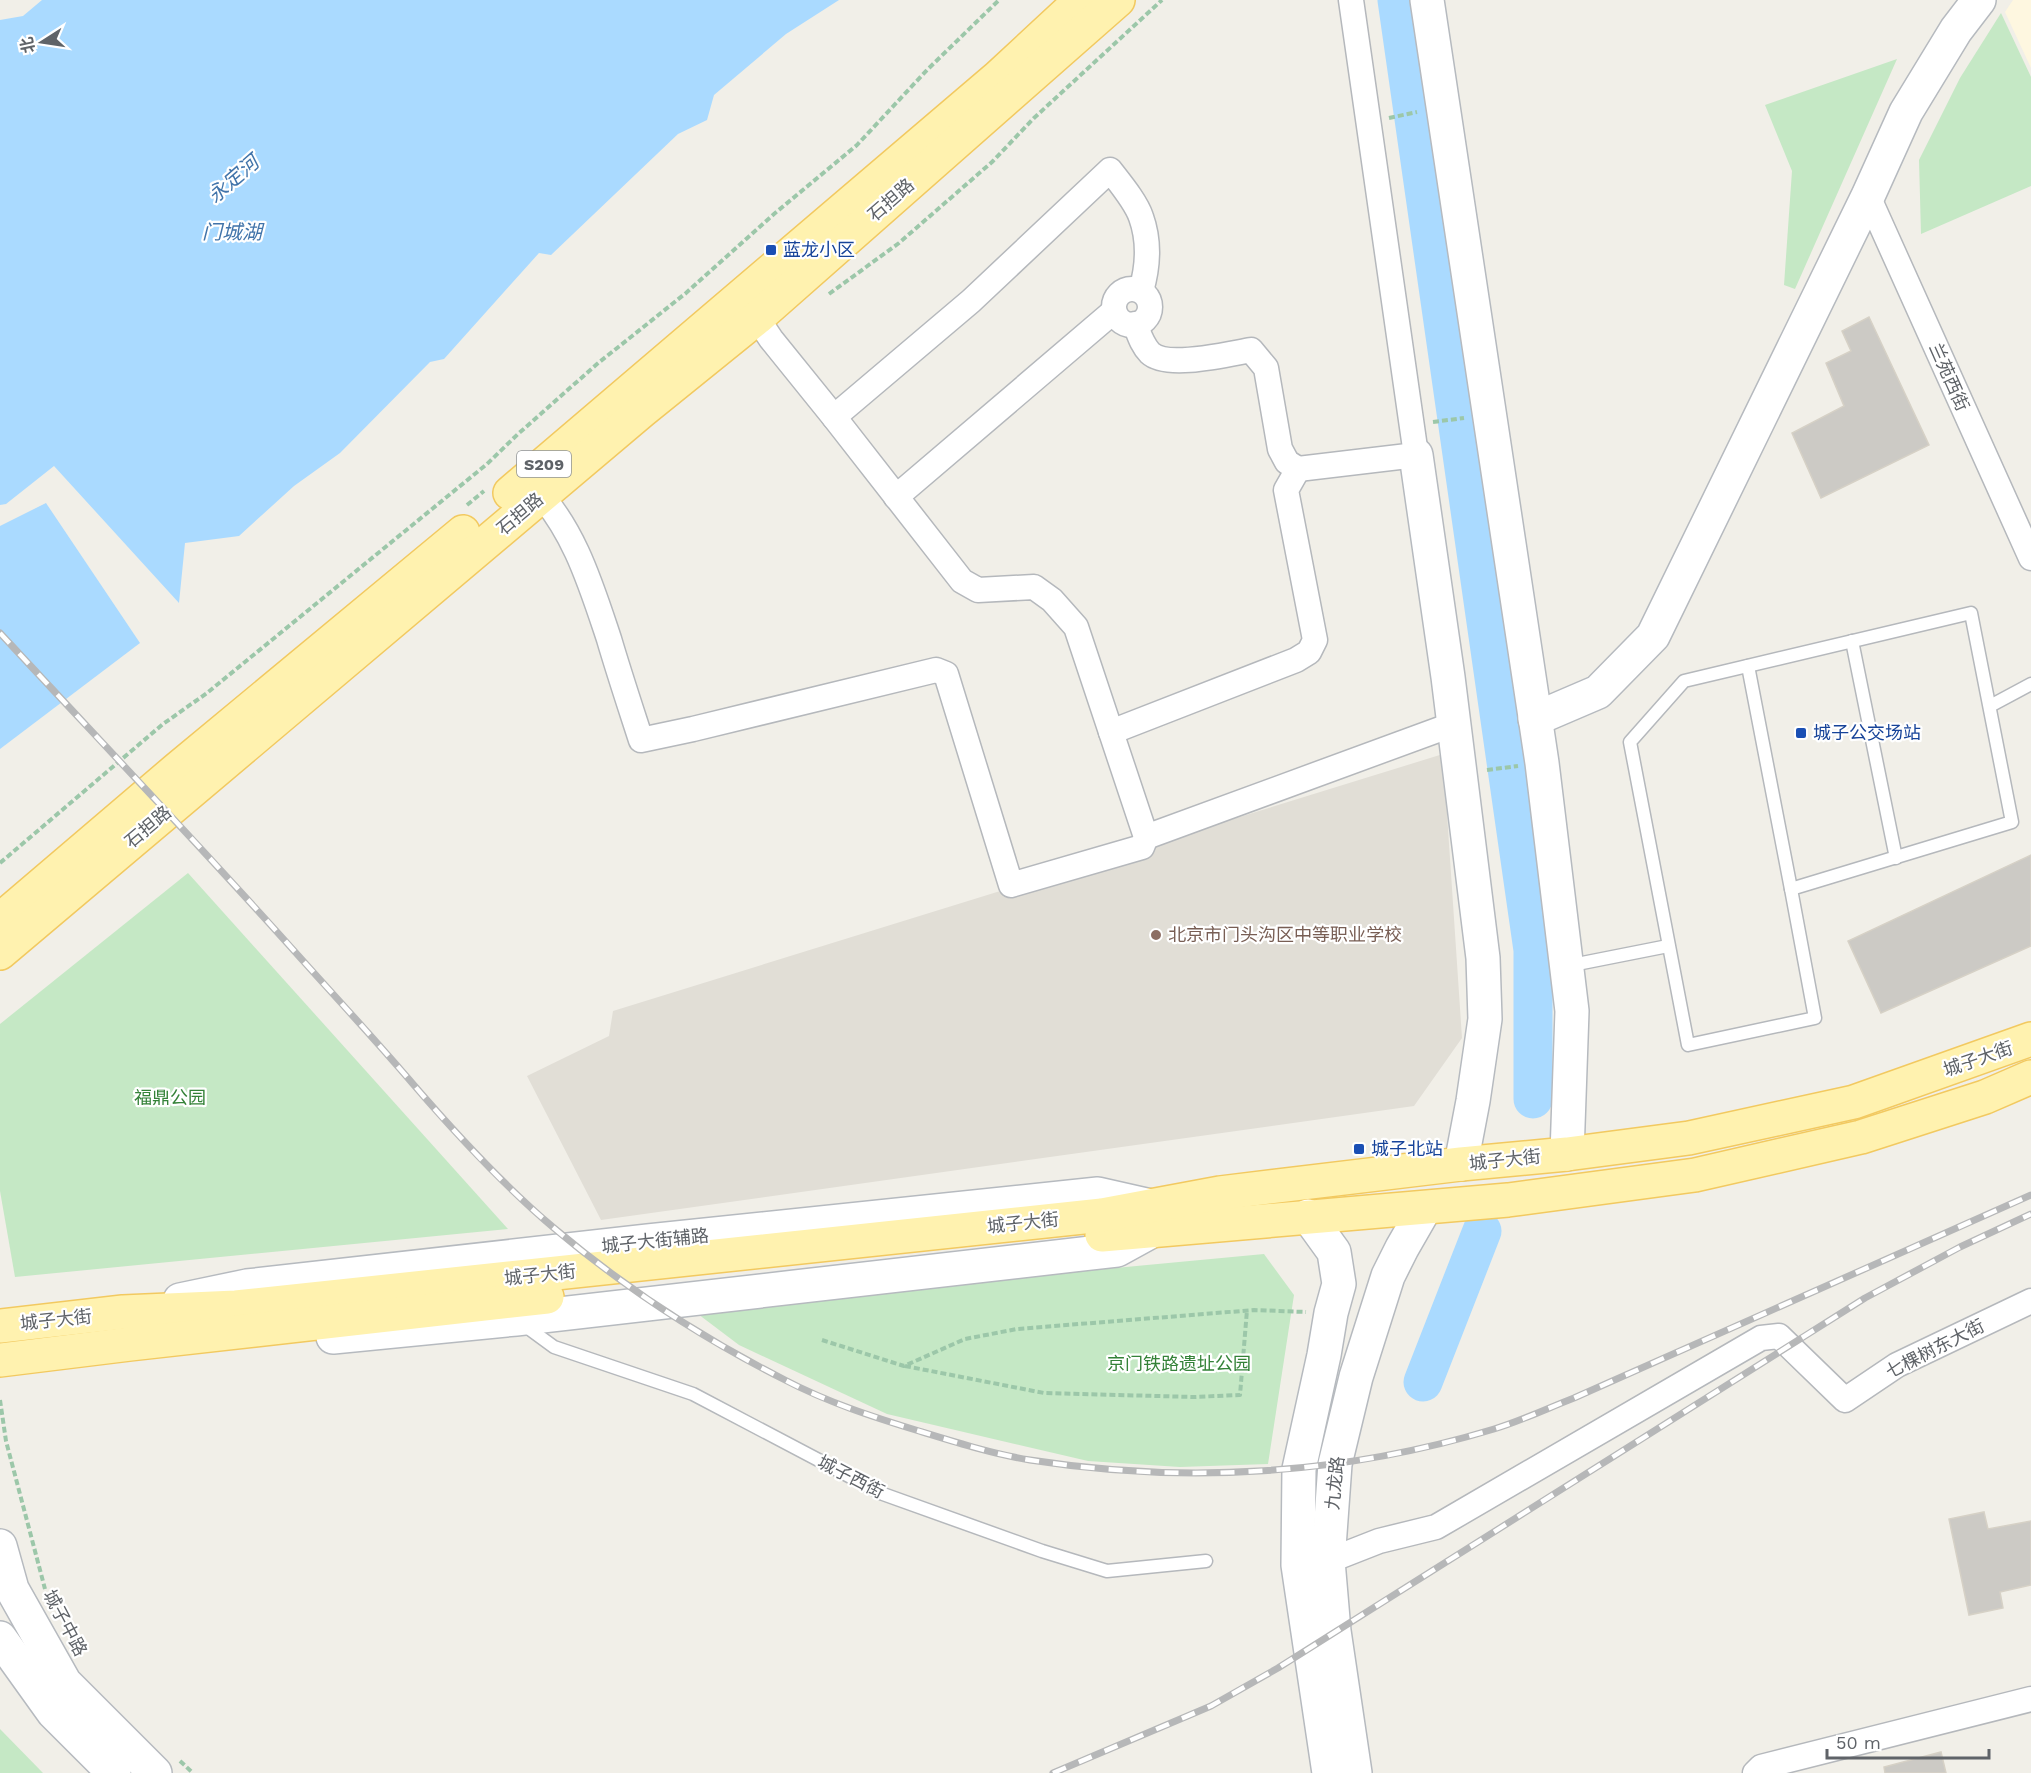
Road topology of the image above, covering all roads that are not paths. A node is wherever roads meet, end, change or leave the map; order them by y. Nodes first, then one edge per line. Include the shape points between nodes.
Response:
1 (1081, 0) edge
2 (1118, 0) edge
3 (1351, 0) edge
4 (1427, 0) edge
5 (1979, 0) edge
6 (1868, 196) junction
7 (1141, 291) junction
8 (1114, 311) junction
9 (757, 318) junction
10 (1135, 324) junction
11 (834, 417) junction
12 (1414, 440) junction
13 (1298, 469) junction
14 (534, 488) junction
15 (896, 497) junction
16 (2031, 558) edge
17 (1852, 641) junction
18 (1748, 666) junction
19 (2031, 684) edge
20 (1990, 706) junction
21 (1535, 719) junction
22 (1454, 724) junction
23 (1111, 732) junction
24 (1146, 837) junction
25 (1896, 858) junction
26 (1791, 889) junction
27 (0, 920) edge
28 (1668, 946) junction
29 (0, 952) edge
30 (1566, 967) junction
31 (2031, 1039) edge
32 (2031, 1077) edge
33 (1567, 1154) junction
34 (1461, 1164) junction
35 (1425, 1208) junction
36 (1308, 1216) junction
37 (1153, 1218) junction
38 (2031, 1301) edge
39 (516, 1319) junction
40 (0, 1326) edge
41 (130, 1344) junction
42 (0, 1360) edge
43 (0, 1546) edge
44 (1206, 1561) dead end
45 (1328, 1561) junction
46 (0, 1638) edge
47 (2031, 1699) edge
48 (167, 1766) edge
49 (114, 1773) edge
50 (1329, 1773) edge
51 (1356, 1773) edge
52 (1755, 1773) edge

1 - 14 main road, 石担路 / S209
2 - 9 main road, 石担路 / S209
3 - 12 street
4 - 21 street
5 - 6 street via 1906,112
6 - 16 street, 兰苑西街
6 - 21 street via 1653,636 1598,692
7 - 8 street via 1123,291 1115,299
7 - 10 street via 1148,300 1149,312
7 - 11 street via 1148,247 1141,216 1110,170 971,301
8 - 10 street via 1120,321
8 - 15 street
9 - 11 street
9 - 14 main road, 石担路 / S209
10 - 13 street via 1152,355 1169,360 1251,350 1266,368 1280,449 1287,462
11 - 15 street
12 - 13 street
12 - 22 street
13 - 23 street via 1286,490 1315,640 1308,652
14 - 24 street via 558,517 589,577 641,740 936,670 946,674 1011,885 1142,847
14 - 27 main road, 石担路 / S209 via 177,769
14 - 29 main road, 石担路 / S209
15 - 23 street via 962,582 978,590 1034,587 1052,600 1076,627
17 - 18 lane
17 - 20 lane via 1971,613
17 - 25 lane
18 - 26 lane
18 - 28 lane via 1684,681 1630,742
19 - 20 lane
20 - 25 lane via 2012,822
21 - 30 street
22 - 24 street
22 - 34 street via 1483,958 1485,1019
23 - 24 street
25 - 26 lane
26 - 28 lane via 1815,1018 1688,1045
28 - 30 lane
30 - 33 street via 1572,1011
31 - 33 main road, 城子大街 via 1854,1102 1689,1138
32 - 35 main road, 城子大街 via 1985,1097 1862,1137 1695,1175
33 - 34 main road, 城子大街
34 - 37 main road, 城子大街 via 1220,1193
35 - 36 main road, 城子大街
35 - 45 street, 九龙路 via 1388,1276 1356,1377 1335,1464
36 - 37 main road, 城子大街
36 - 50 street, 九龙路 via 1334,1255 1339,1284 1299,1469 1300,1576
37 - 39 street via 1118,1250
37 - 40 main road, 城子大街 via 1102,1215 248,1306 123,1312
37 - 41 main road, 城子大街
38 - 45 street, 七棵树东大街 via 1897,1365 1845,1400 1779,1335 1761,1338 1436,1527 1379,1541
39 - 41 street via 243,1346
39 - 44 lane, 城子西街 via 554,1347 693,1394 883,1494 1042,1551 1107,1571
41 - 42 main road, 城子大街
43 - 48 street, 城子中路 via 12,1589 65,1683
45 - 51 street, 九龙路 via 1334,1631
46 - 49 street via 52,1712
47 - 52 street via 1812,1753 1761,1767

